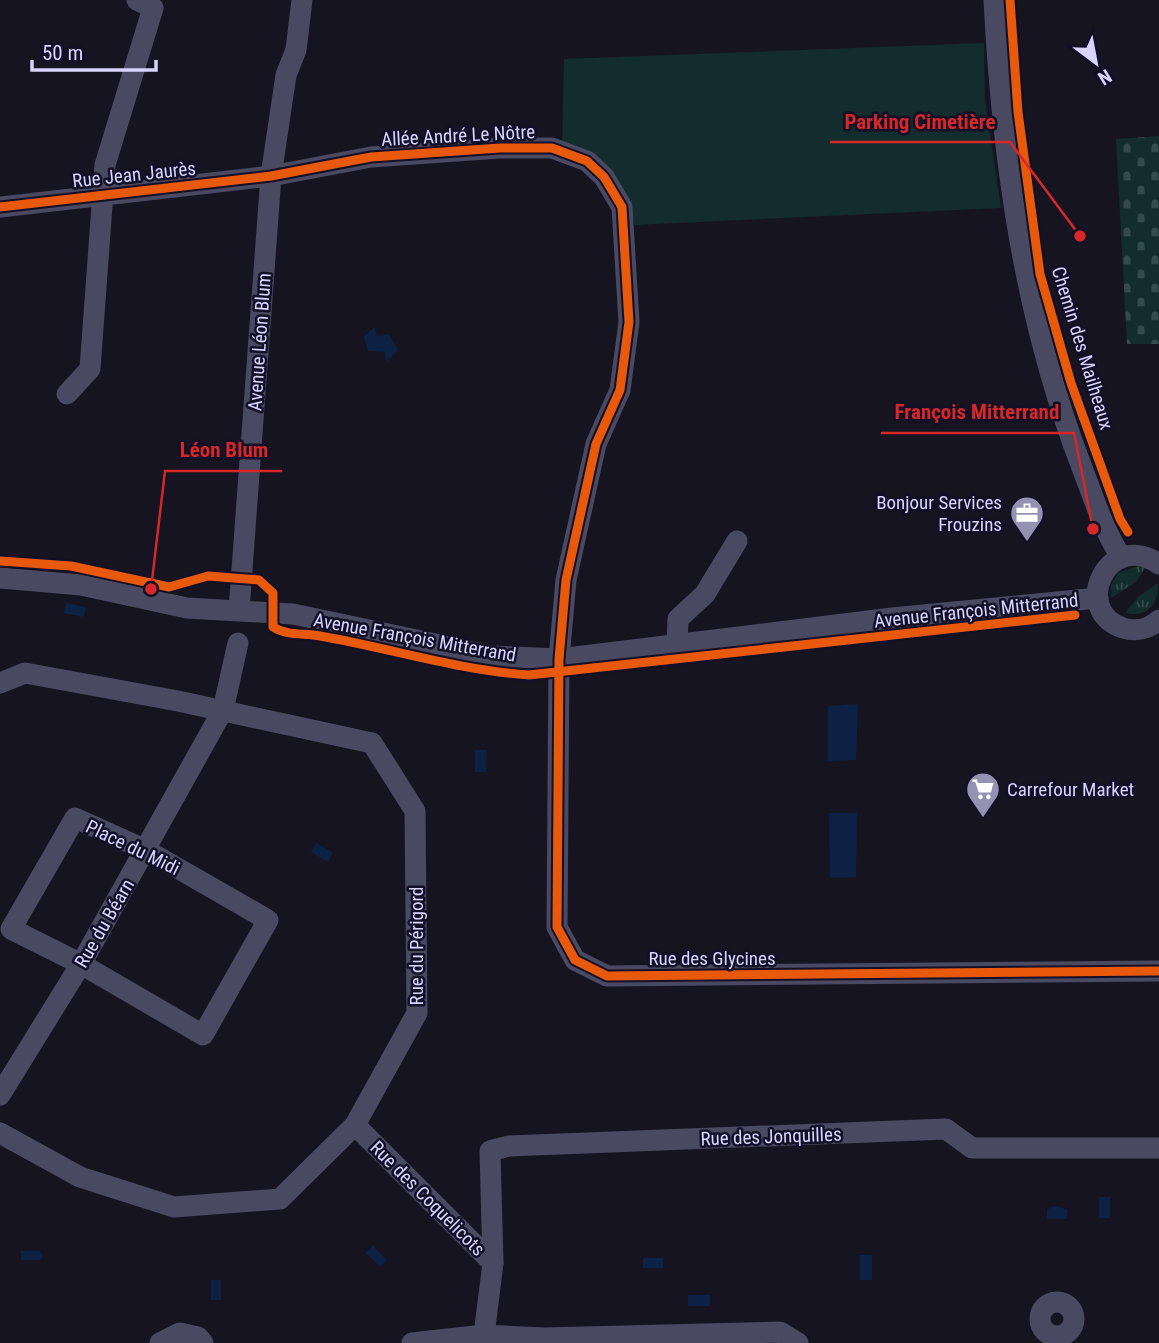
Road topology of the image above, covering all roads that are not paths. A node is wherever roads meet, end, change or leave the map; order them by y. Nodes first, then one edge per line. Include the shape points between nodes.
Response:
1 (137, 0) edge
2 (302, 0) edge
3 (994, 0) edge
4 (271, 176) junction
5 (104, 196) junction
6 (0, 207) edge
7 (67, 394) dead end
8 (737, 541) dead end
9 (1121, 557) junction
10 (1159, 564) edge
11 (0, 578) edge
12 (1098, 598) junction
13 (239, 610) junction
14 (1157, 629) edge
15 (238, 643) dead end
16 (677, 644) junction
17 (559, 659) junction
18 (0, 683) edge
19 (223, 710) junction
20 (146, 850) junction
21 (81, 964) junction
22 (1159, 971) edge
23 (0, 1096) edge
24 (355, 1125) junction
25 (0, 1133) edge
26 (1159, 1148) edge
27 (493, 1264) junction
28 (484, 1335) junction
29 (544, 1340) edge
30 (160, 1343) edge
31 (202, 1343) edge
32 (412, 1343) edge
33 (798, 1343) edge

1 - 5 street via 153,8 105,164
2 - 4 street, Avenue Léon Blum
3 - 9 street, Chemin des Mailheaux via 1000,114 1026,277 1073,443
4 - 5 street, Rue Jean Jaurès
4 - 13 street, Avenue Léon Blum
4 - 17 street, Allée André Le Nôtre via 371,157 552,148 587,161 615,193 625,228 629,322 620,390 596,444 568,569
5 - 6 street, Rue Jean Jaurès
5 - 7 street via 90,369
8 - 16 street via 705,594 678,619
9 - 10 street via 1141,555
9 - 12 street via 1102,573
11 - 13 street, Avenue François Mitterrand via 81,586 187,608
12 - 14 street via 1101,609 1117,626
12 - 16 street, Avenue François Mitterrand
13 - 17 street, Avenue François Mitterrand via 293,614 492,656
15 - 19 street, Rue du Béarn
16 - 17 street, Avenue François Mitterrand
17 - 22 street, Rue des Glycines via 557,927 575,960 607,976
18 - 19 street, Rue du Périgord via 24,673
19 - 20 street, Rue du Béarn
19 - 24 street, Rue du Périgord via 372,743 415,811 417,1013
20 - 21 street, Rue du Béarn
20 - 21 street, Place du Midi via 75,818 11,929
20 - 21 street, Place du Midi via 268,920 203,1035
21 - 23 street, Rue du Béarn
24 - 25 street, Rue du Périgord via 280,1199 174,1207 80,1177
24 - 27 street, Rue des Coquelicots
26 - 27 street, Rue des Jonquilles via 972,1148 946,1129 509,1146 490,1152
27 - 28 street, Rue des Coquelicots
28 - 29 street
28 - 32 street
29 - 33 street via 780,1332
30 - 31 street via 180,1333 198,1337

